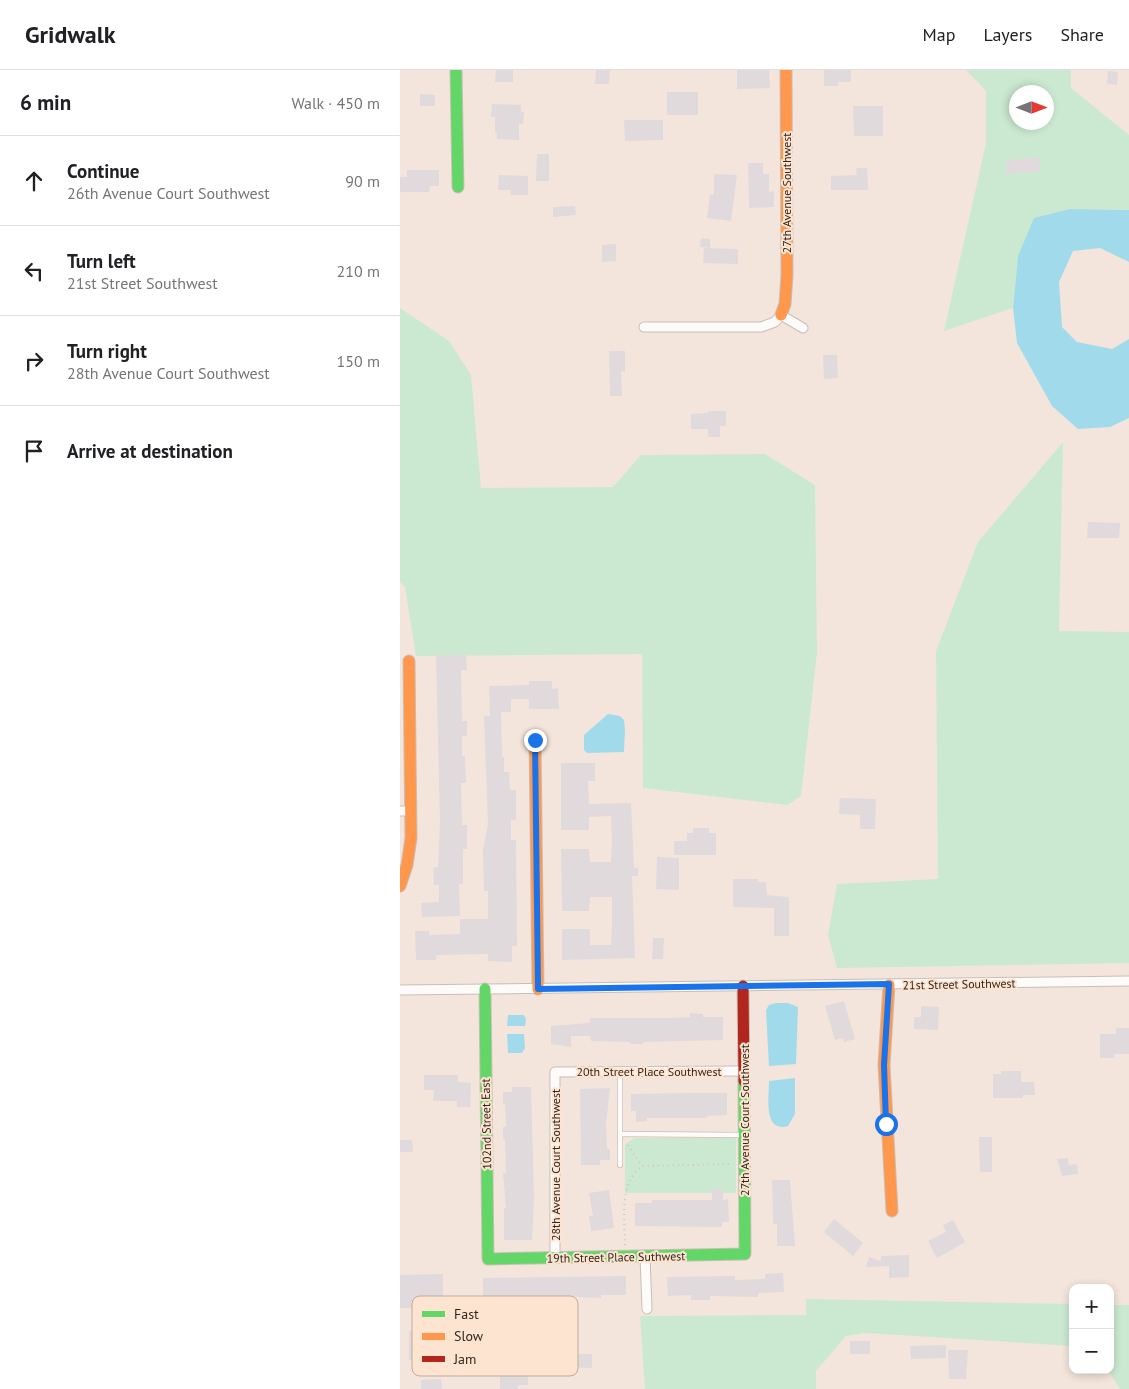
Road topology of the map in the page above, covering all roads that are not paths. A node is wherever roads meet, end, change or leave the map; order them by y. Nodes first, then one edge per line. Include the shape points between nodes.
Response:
1 (456, 70) edge
2 (786, 70) edge
3 (458, 188) dead end
4 (781, 315) junction
5 (644, 327) dead end
6 (803, 328) dead end
7 (410, 661) dead end
8 (535, 740) dead end
9 (405, 811) edge
10 (400, 886) edge
11 (1129, 981) edge
12 (889, 984) junction
13 (743, 986) junction
14 (485, 989) junction
15 (538, 989) junction
16 (400, 990) edge
17 (620, 1071) junction
18 (743, 1071) junction
19 (554, 1072) joint
20 (620, 1134) junction
21 (744, 1134) junction
22 (620, 1165) dead end
23 (892, 1211) dead end
24 (745, 1254) joint
25 (644, 1256) junction
26 (555, 1258) junction
27 (488, 1259) joint
28 (646, 1309) dead end

1 - 3 street
2 - 4 street, 27th Avenue Southwest via 787,275
4 - 5 street via 775,322 762,327
4 - 6 street
7 - 9 street
8 - 15 street
9 - 10 street via 410,849
11 - 12 street, 21st Street Southwest
12 - 13 street, 21st Street Southwest
12 - 23 street via 884,1065
13 - 15 street, 21st Street Southwest
13 - 18 street, 27th Avenue Court Southwest
14 - 15 street, 21st Street Southwest
14 - 16 street, 21st Street Southwest
14 - 27 street, 102nd Street East
17 - 18 street, 20th Street Place Southwest
17 - 19 street, 20th Street Place Southwest
17 - 20 lane
18 - 21 street, 27th Avenue Court Southwest
19 - 26 street, 28th Avenue Court Southwest
20 - 21 lane
20 - 22 lane
21 - 24 street, 27th Avenue Court Southwest
24 - 25 street, 19th Street Place Suthwest
25 - 26 street, 19th Street Place Suthwest
25 - 28 street
26 - 27 street, 19th Street Place Suthwest

